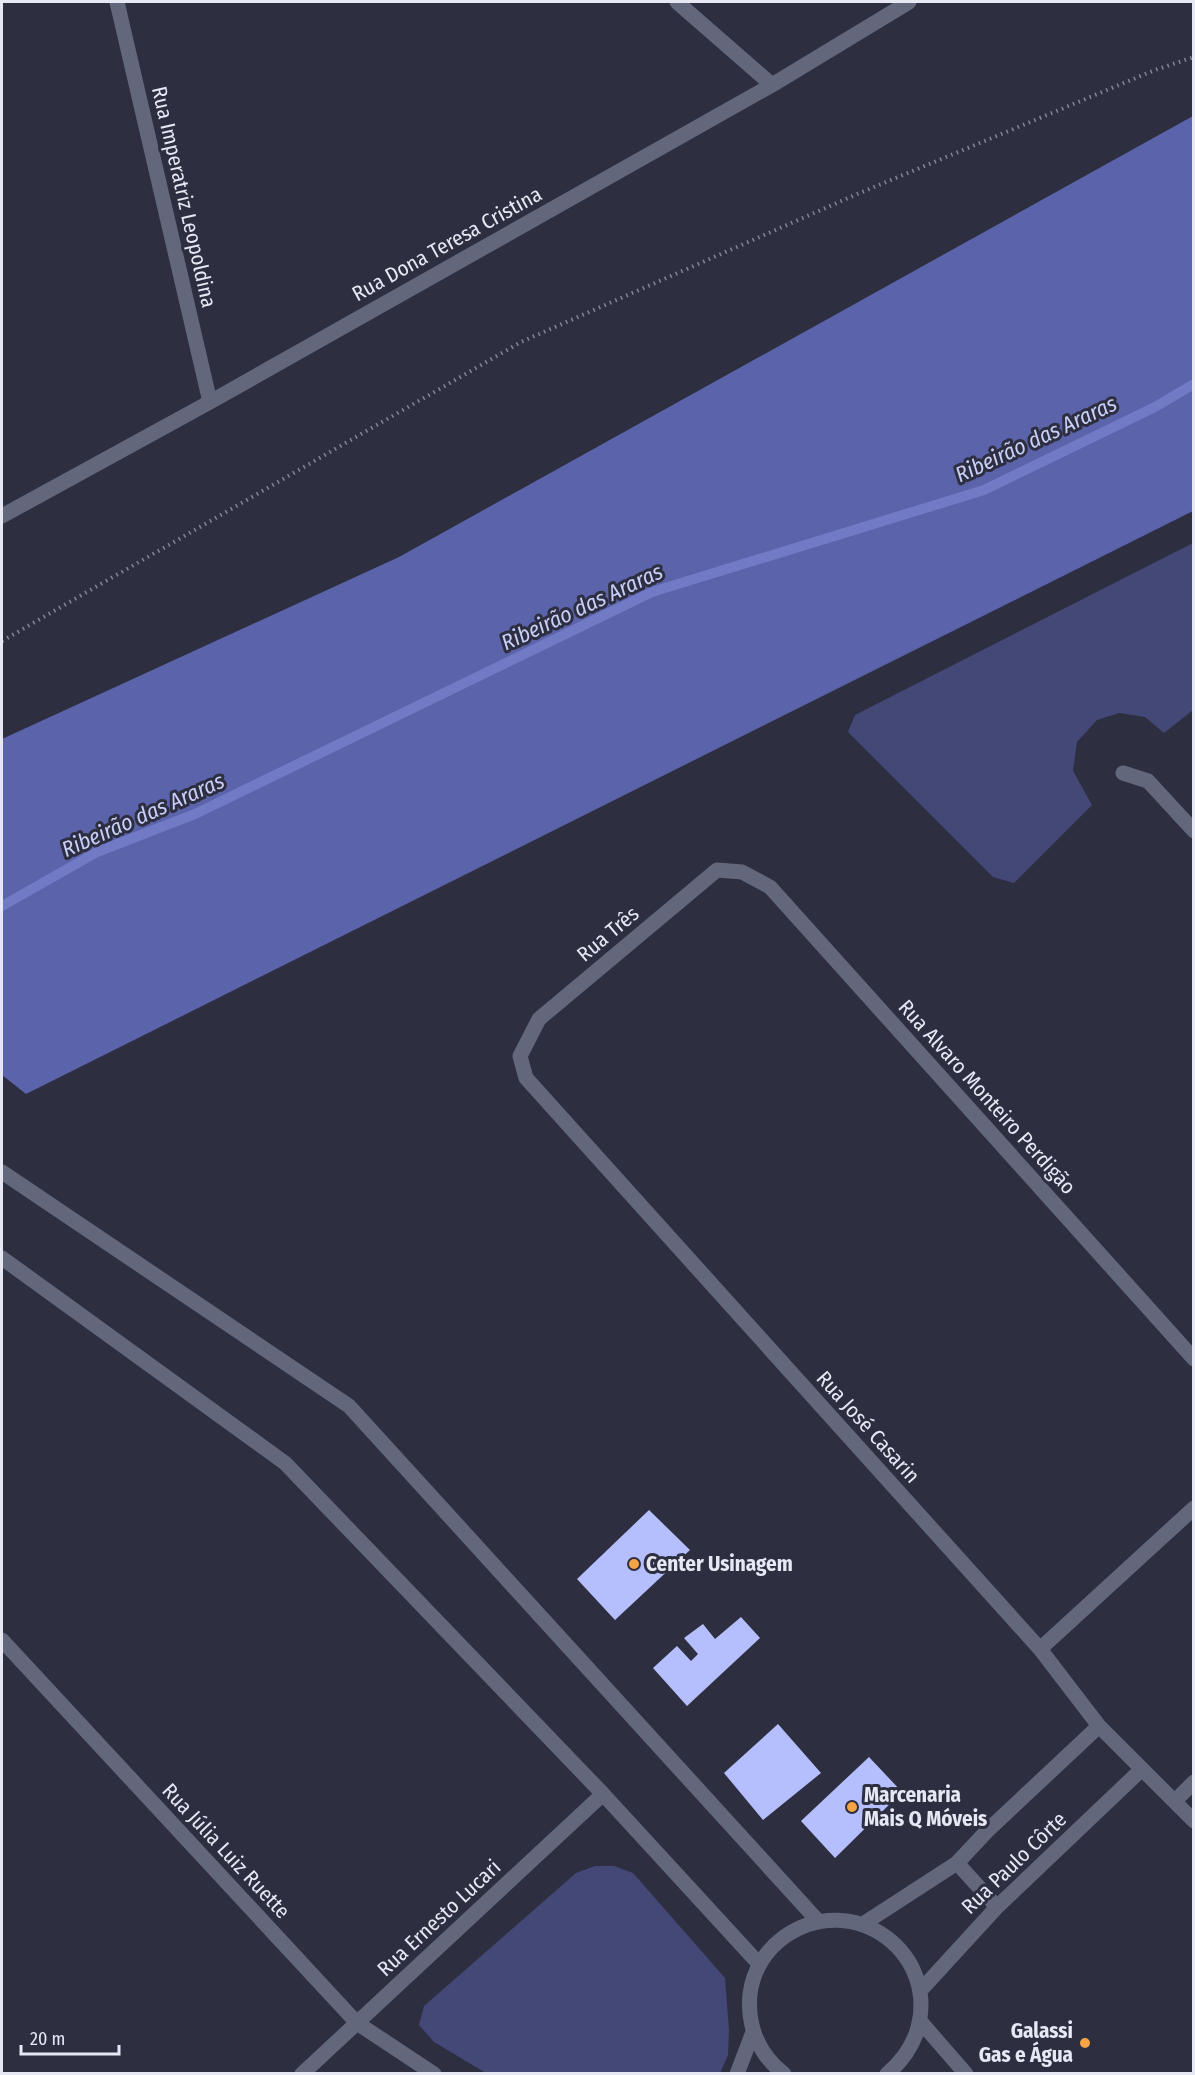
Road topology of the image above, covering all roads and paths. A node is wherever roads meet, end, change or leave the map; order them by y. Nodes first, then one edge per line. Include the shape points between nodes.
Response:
1 (117, 2) edge
2 (677, 2) edge
3 (909, 2) edge
4 (1194, 57) edge
5 (772, 85) junction
6 (210, 402) junction
7 (2, 516) edge
8 (2, 641) edge
9 (1123, 773) dead end
10 (1194, 831) edge
11 (742, 872) joint
12 (520, 1056) joint
13 (2, 1172) edge
14 (2, 1258) edge
15 (1194, 1359) edge
16 (1194, 1508) edge
17 (2, 1640) edge
18 (1040, 1649) junction
19 (1098, 1726) junction
20 (1142, 1769) junction
21 (1194, 1782) edge
22 (603, 1794) junction
23 (1175, 1801) junction
24 (1194, 1821) edge
25 (957, 1863) junction
26 (997, 1907) junction
27 (818, 1921) junction
28 (863, 1924) junction
29 (759, 1964) junction
30 (920, 1991) junction
31 (920, 2021) junction
32 (357, 2023) junction
33 (753, 2032) junction
34 (302, 2073) edge
35 (434, 2073) edge
36 (737, 2073) edge
37 (784, 2073) edge
38 (887, 2073) edge
39 (966, 2073) edge

1 - 6 street, Rua Imperatriz Leopoldina
2 - 5 street
3 - 5 street, Rua Dona Teresa Cristina
4 - 8 path via 866,190 521,342
5 - 6 street, Rua Dona Teresa Cristina
6 - 7 street, Rua Dona Teresa Cristina
9 - 10 street via 1148,781
11 - 12 street, Rua Três via 717,870 539,1019
11 - 15 street, Rua Alvaro Monteiro Perdigão via 770,887
12 - 18 street, Rua José Casarin via 526,1078
13 - 27 street via 349,1406
14 - 22 street via 285,1463
16 - 18 street
17 - 32 street, Rua Júlia Luiz Ruette
18 - 19 street, Rua José Casarin
19 - 20 street, Rua José Casarin
19 - 25 street, Rua Paulo Côrte
20 - 23 street, Rua José Casarin
20 - 26 street, Rua Paulo Côrte
21 - 23 street
22 - 29 street
22 - 32 street, Rua Ernesto Lucari
23 - 24 street, Rua José Casarin
25 - 26 street
25 - 28 street, Rua Paulo Côrte
26 - 30 street, Rua Paulo Côrte
27 - 28 street via 840,1919
27 - 29 street via 775,1944
28 - 30 street via 900,1949 913,1969
29 - 33 street via 751,1986
30 - 31 street
31 - 38 street via 912,2045
31 - 39 street
32 - 34 street, Rua Ernesto Lucari
32 - 35 street, Rua Júlia Luiz Ruette
33 - 36 street
33 - 37 street via 764,2054

